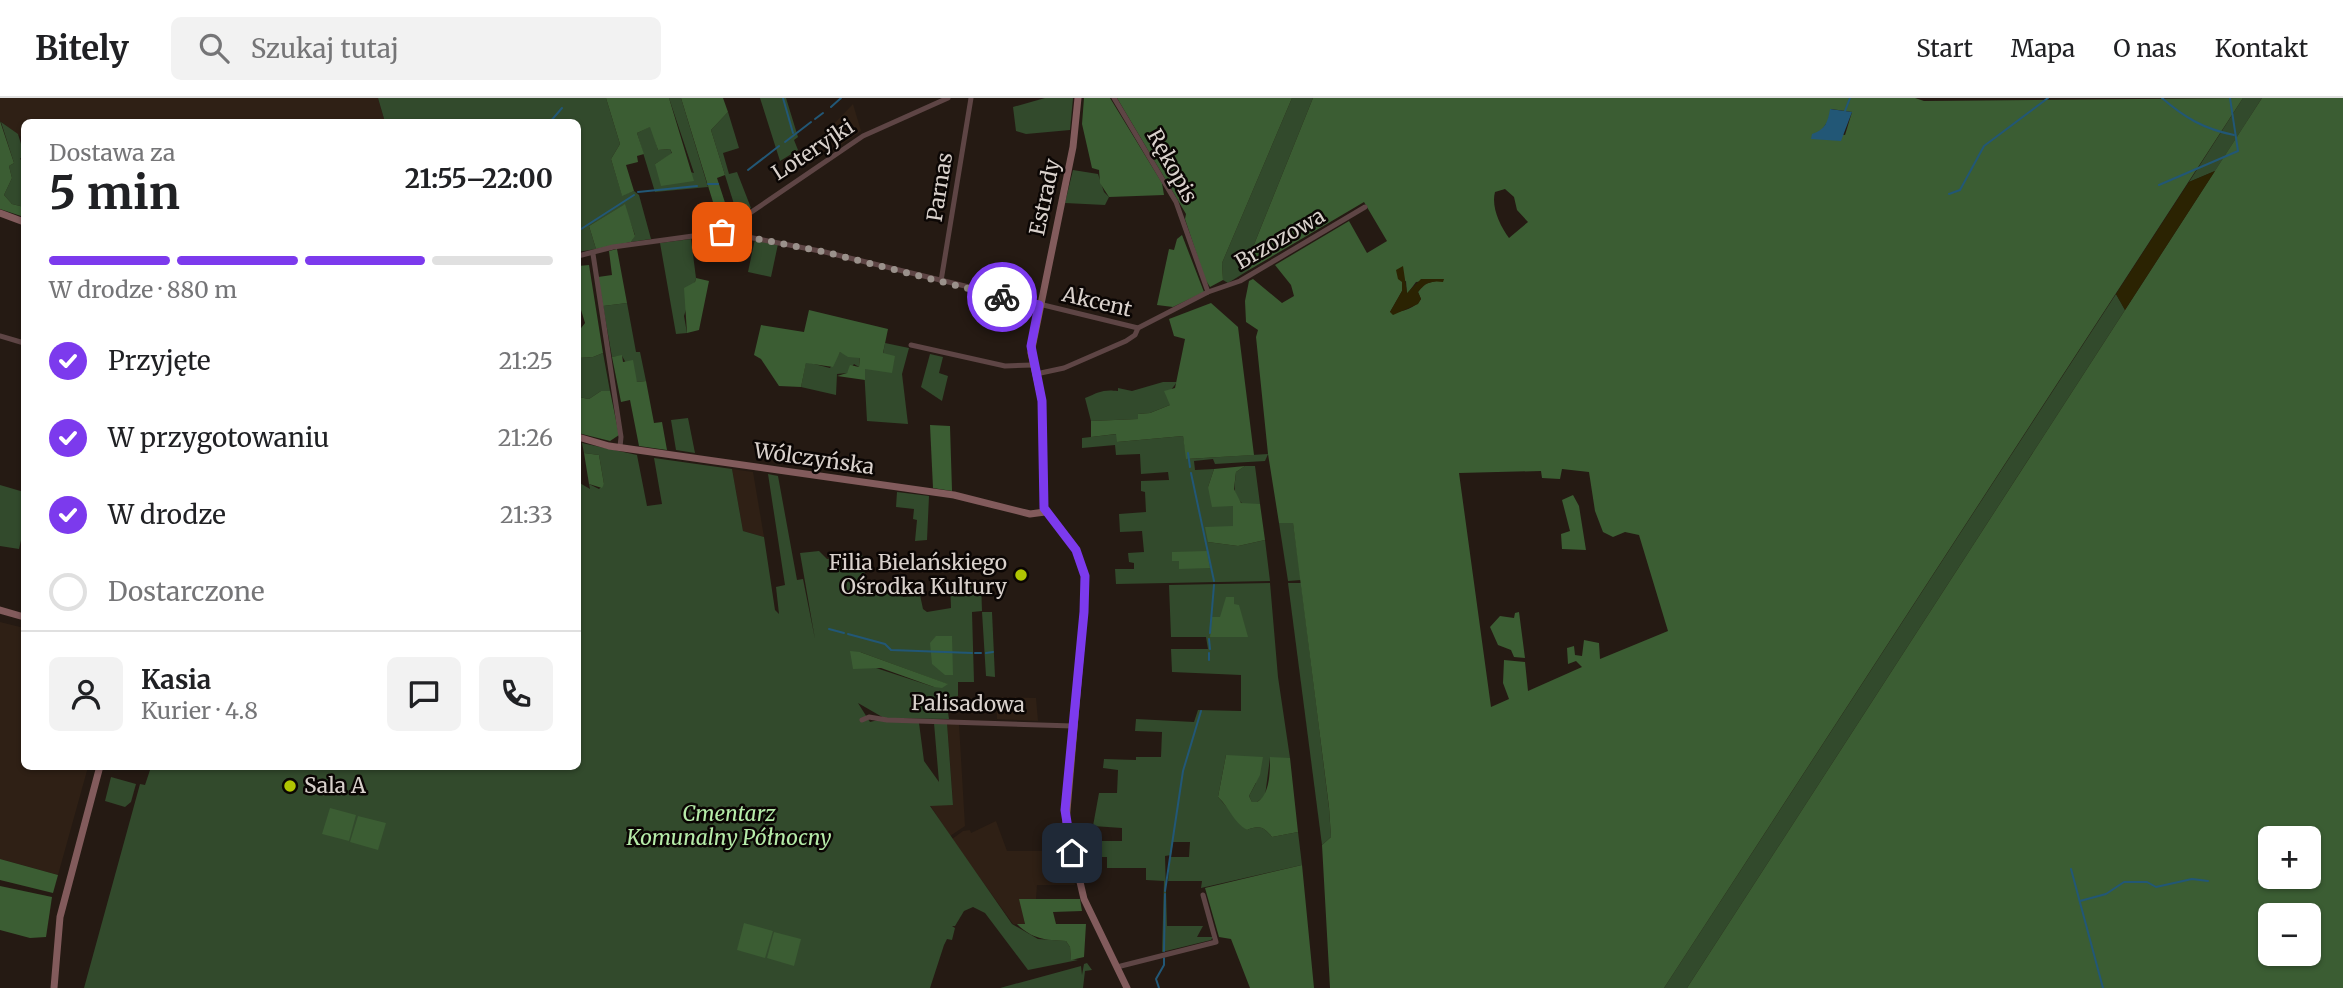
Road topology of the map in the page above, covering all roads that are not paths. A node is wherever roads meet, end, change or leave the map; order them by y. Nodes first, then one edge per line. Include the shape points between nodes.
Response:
1 (948, 98) edge
2 (971, 98) edge
3 (1078, 98) edge
4 (1114, 98) edge
5 (1365, 207) dead end
6 (0, 212) edge
7 (21, 221) edge
8 (722, 232) junction
9 (593, 254) junction
10 (581, 256) edge
11 (941, 281) junction
12 (1208, 292) junction
13 (1039, 305) junction
14 (1138, 328) junction
15 (0, 336) edge
16 (21, 342) edge
17 (911, 345) dead end
18 (1033, 365) junction
19 (1036, 374) junction
20 (581, 439) edge
21 (620, 447) junction
22 (1045, 512) junction
23 (0, 610) edge
24 (21, 616) edge
25 (862, 720) dead end
26 (1073, 726) junction
27 (99, 770) edge
28 (1203, 895) dead end
29 (1117, 967) junction
30 (54, 988) edge
31 (1127, 988) edge

1 - 8 street, Loteryjki via 863,136
2 - 11 street, Parnas
3 - 13 main road, Estrady via 1073,147
4 - 12 street, Rękopis via 1177,202
5 - 12 street, Brzozowa via 1240,281
6 - 7 main road
8 - 9 street, Loteryjki
8 - 11 street, Akcent
9 - 10 street, Loteryjki
9 - 21 street
11 - 13 street, Akcent
12 - 14 street, Brzozowa
13 - 14 street, Akcent
13 - 18 main road, Estrady via 1031,346
14 - 19 street, Brzozowa via 1135,335 1116,346 1064,368
15 - 16 street
17 - 18 street via 1005,366
18 - 19 main road, Estrady
19 - 22 main road, Estrady via 1042,401
20 - 21 main road, Wólczyńska
21 - 22 main road, Wólczyńska via 954,495 1030,514
22 - 26 main road via 1076,550 1084,569
23 - 24 main road
25 - 26 street, Palisadowa
26 - 29 main road via 1066,822 1079,885
27 - 30 main road via 60,917
28 - 29 street via 1216,942
29 - 31 main road

